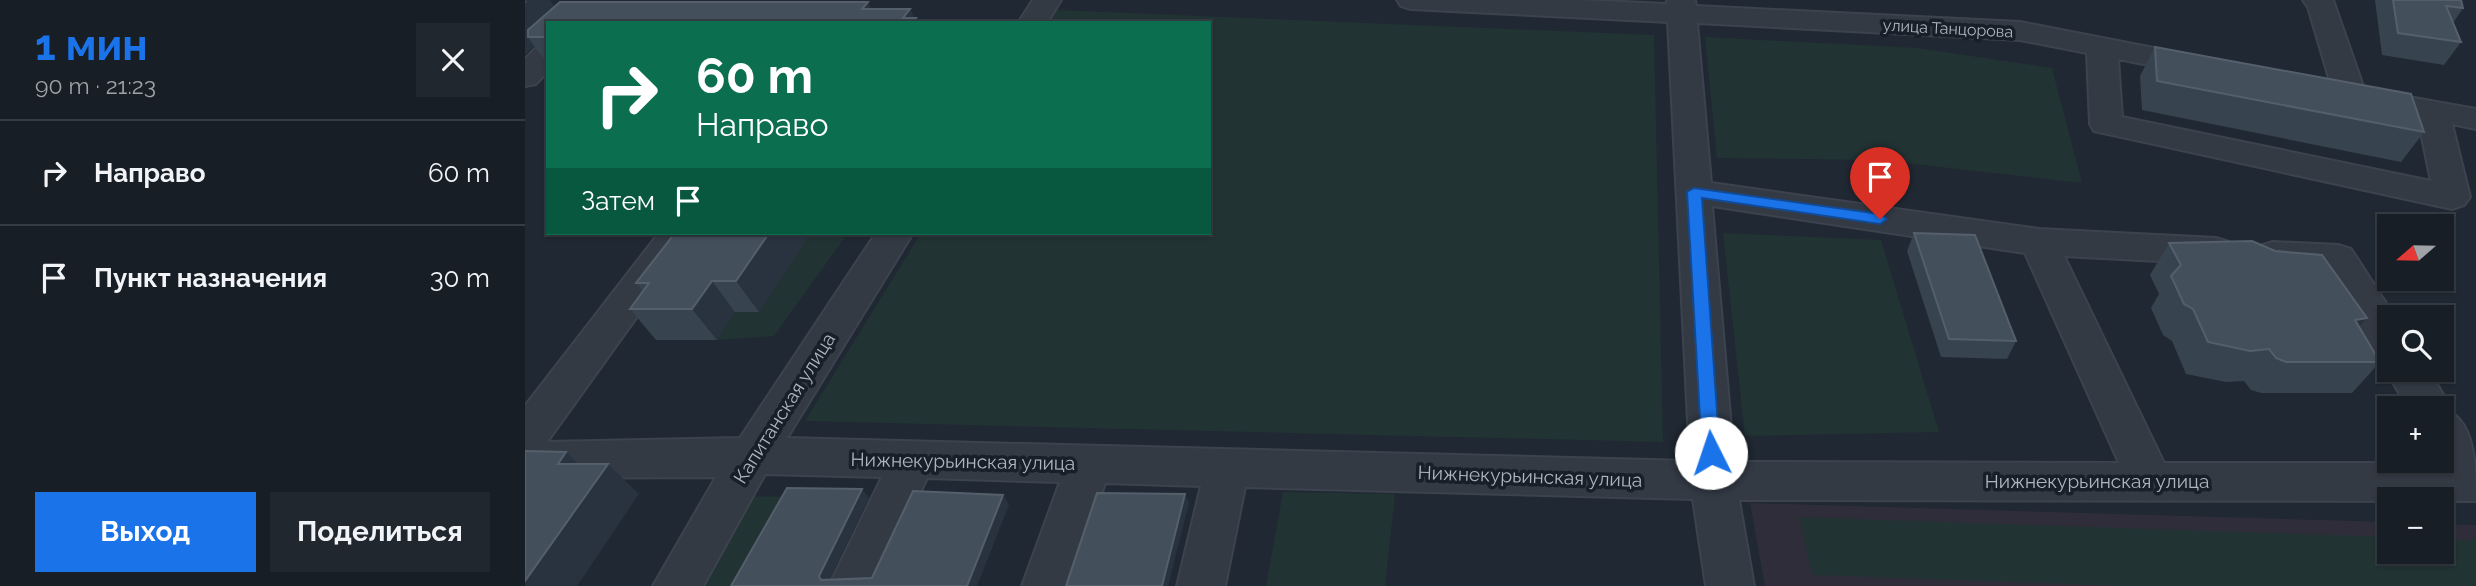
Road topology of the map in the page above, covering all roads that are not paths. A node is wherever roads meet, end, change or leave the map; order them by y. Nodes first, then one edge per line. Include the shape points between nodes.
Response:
1 (1048, 0) edge
2 (1412, 0) edge
3 (2313, 1) edge
4 (1682, 7) edge
5 (1032, 21) edge
6 (2102, 47) junction
7 (546, 55) edge
8 (2233, 72) edge
9 (525, 77) edge
10 (525, 96) edge
11 (546, 96) edge
12 (2433, 110) junction
13 (2476, 119) edge
14 (1694, 192) junction
15 (677, 235) edge
16 (894, 235) edge
17 (2039, 242) junction
18 (2377, 321) edge
19 (525, 438) edge
20 (2454, 447) edge
21 (753, 455) junction
22 (525, 460) edge
23 (913, 460) junction
24 (1089, 464) junction
25 (1227, 468) junction
26 (1713, 481) junction
27 (2150, 481) junction
28 (2476, 482) edge
29 (677, 586) edge
30 (853, 586) edge
31 (1047, 586) edge
32 (1201, 586) edge
33 (1730, 586) edge

1 - 5 street
2 - 4 street, улица Танцорова
3 - 12 street via 2337,92
4 - 6 street, улица Танцорова via 2020,32
4 - 14 street
6 - 8 street, улица Танцорова
6 - 12 street via 2106,124 2452,197
7 - 9 street
10 - 11 street
12 - 13 street
14 - 17 street
14 - 26 street
15 - 19 street
16 - 21 street, Капитанская улица
17 - 18 street via 2339,258
17 - 27 street
20 - 28 street
21 - 22 street, Нижнекурьинская улица
21 - 23 street, Нижнекурьинская улица
21 - 29 street, Капитанская улица
23 - 24 street, Нижнекурьинская улица
23 - 30 street
24 - 25 street, Нижнекурьинская улица
24 - 31 street
25 - 26 street, Нижнекурьинская улица
25 - 32 street
26 - 27 street, Нижнекурьинская улица
26 - 33 street
27 - 28 street, Нижнекурьинская улица

